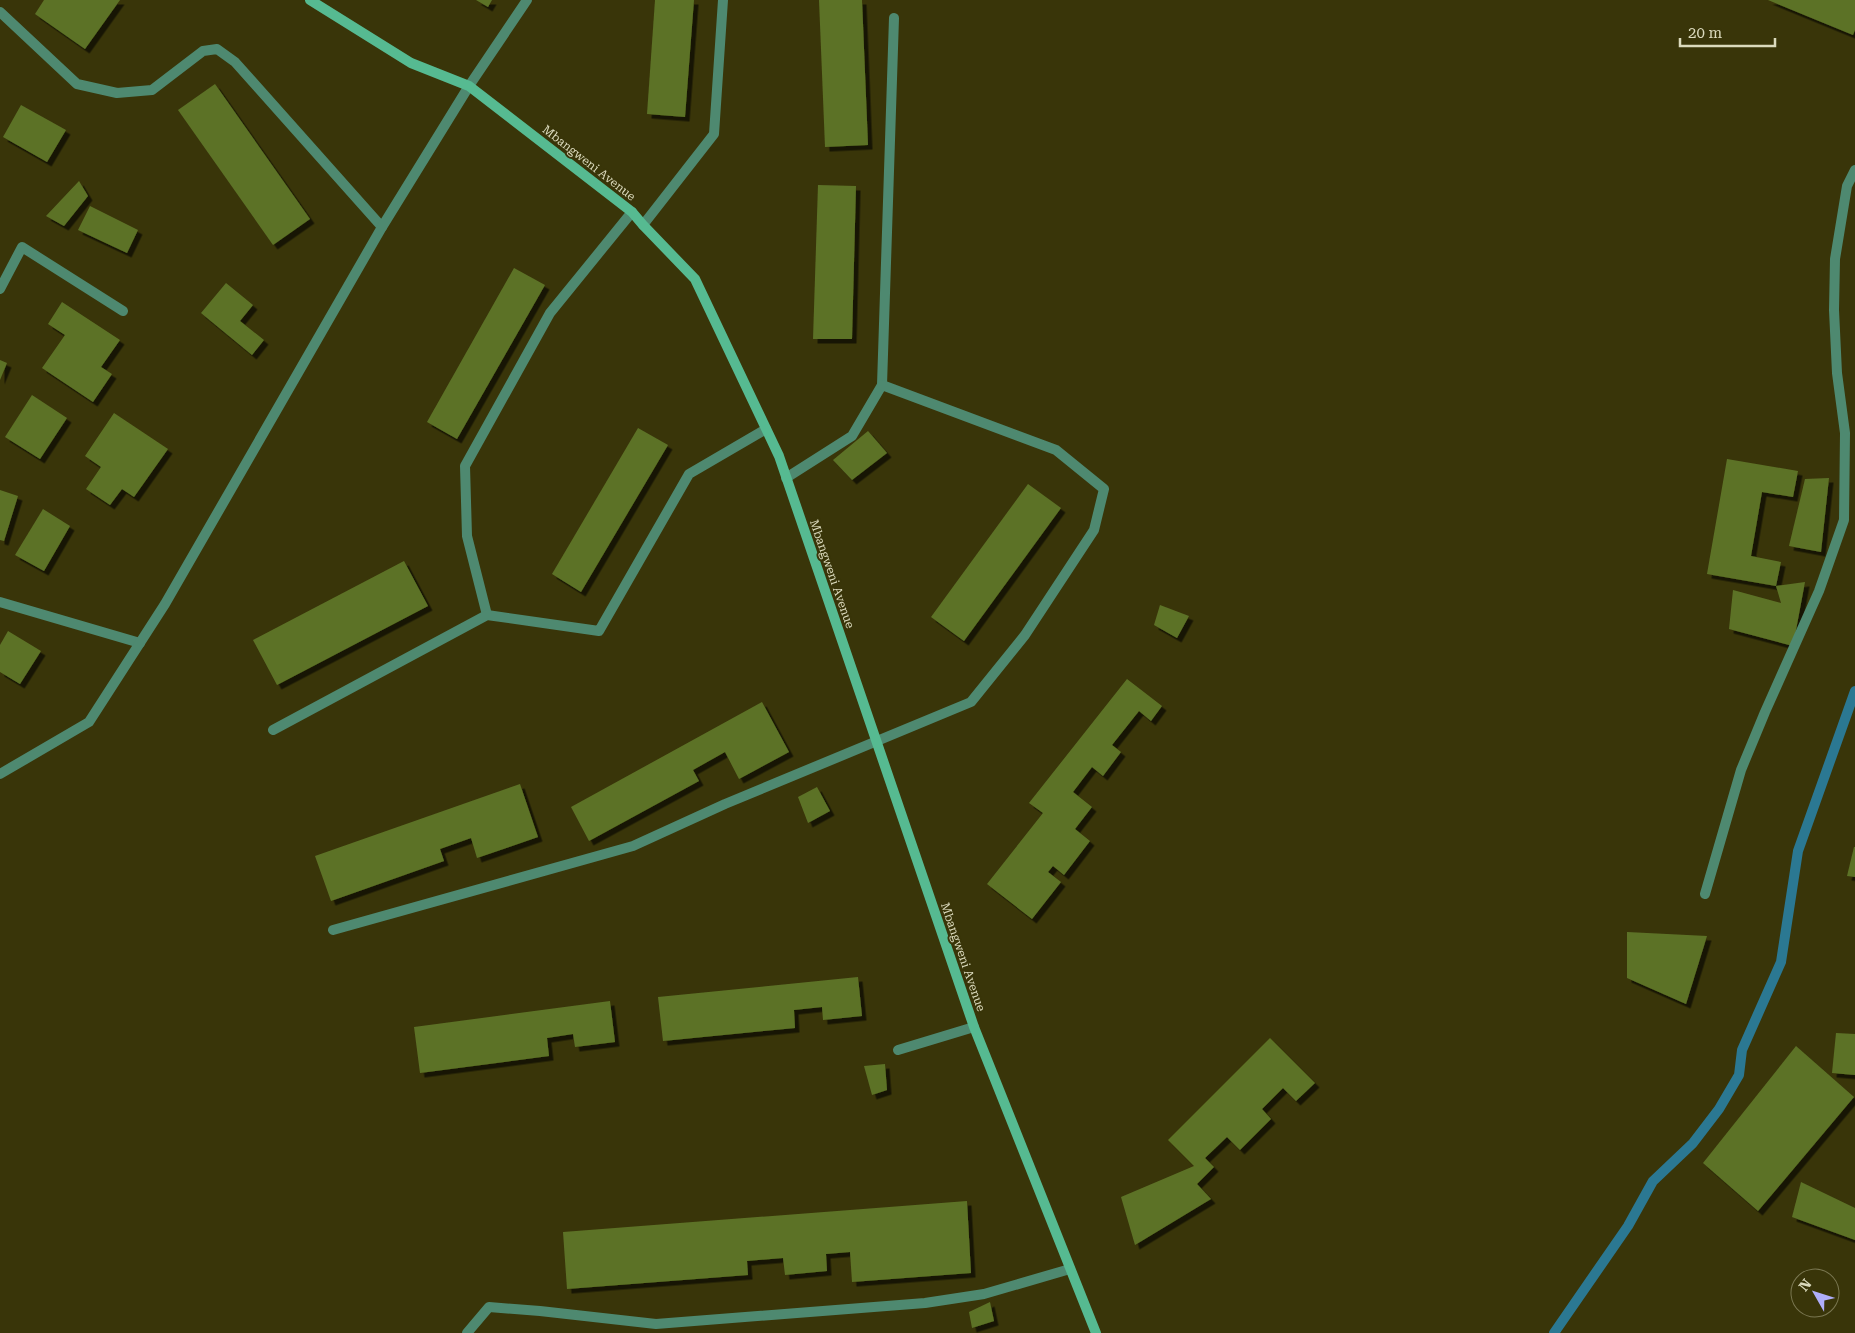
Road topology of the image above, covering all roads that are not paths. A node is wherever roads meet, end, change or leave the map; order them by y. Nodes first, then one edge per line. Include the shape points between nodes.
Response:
1 (310, 0) edge
2 (526, 0) edge
3 (723, 0) edge
4 (0, 12) edge
5 (894, 18) dead end
6 (469, 86) junction
7 (1855, 170) edge
8 (632, 212) junction
9 (643, 225) junction
10 (382, 227) junction
11 (0, 289) edge
12 (123, 310) dead end
13 (882, 385) junction
14 (766, 429) junction
15 (786, 478) junction
16 (0, 602) edge
17 (487, 615) junction
18 (140, 643) junction
19 (273, 730) dead end
20 (877, 742) junction
21 (0, 774) edge
22 (1705, 894) dead end
23 (333, 930) dead end
24 (974, 1027) junction
25 (898, 1050) dead end
26 (1070, 1269) junction
27 (467, 1333) edge
28 (1096, 1333) edge

1 - 6 street, Mbangweni Avenue via 411,63
2 - 6 street
3 - 9 street via 714,134
4 - 10 street via 77,84 117,93 152,90 203,51 216,49 235,62
5 - 13 street
6 - 8 street, Mbangweni Avenue
6 - 10 street
7 - 22 street via 1848,186 1836,259 1834,310 1837,373 1845,433 1844,520 1819,591 1741,770
8 - 9 street, Mbangweni Avenue
8 - 17 street via 550,313 465,466 466,536
9 - 14 street, Mbangweni Avenue via 695,279
10 - 18 street
11 - 12 street via 22,247
13 - 15 street via 852,436
13 - 20 street via 1056,450 1104,489 1094,530 1025,635 971,702
14 - 15 street, Mbangweni Avenue
14 - 17 street via 690,474 599,631
15 - 20 street, Mbangweni Avenue
16 - 18 street
17 - 19 street
18 - 21 street via 89,722
20 - 23 street via 725,804 634,846
20 - 24 street, Mbangweni Avenue
24 - 25 street
24 - 26 street, Mbangweni Avenue
26 - 27 street via 984,1294 925,1303 656,1324 489,1307
26 - 28 street, Mbangweni Avenue

